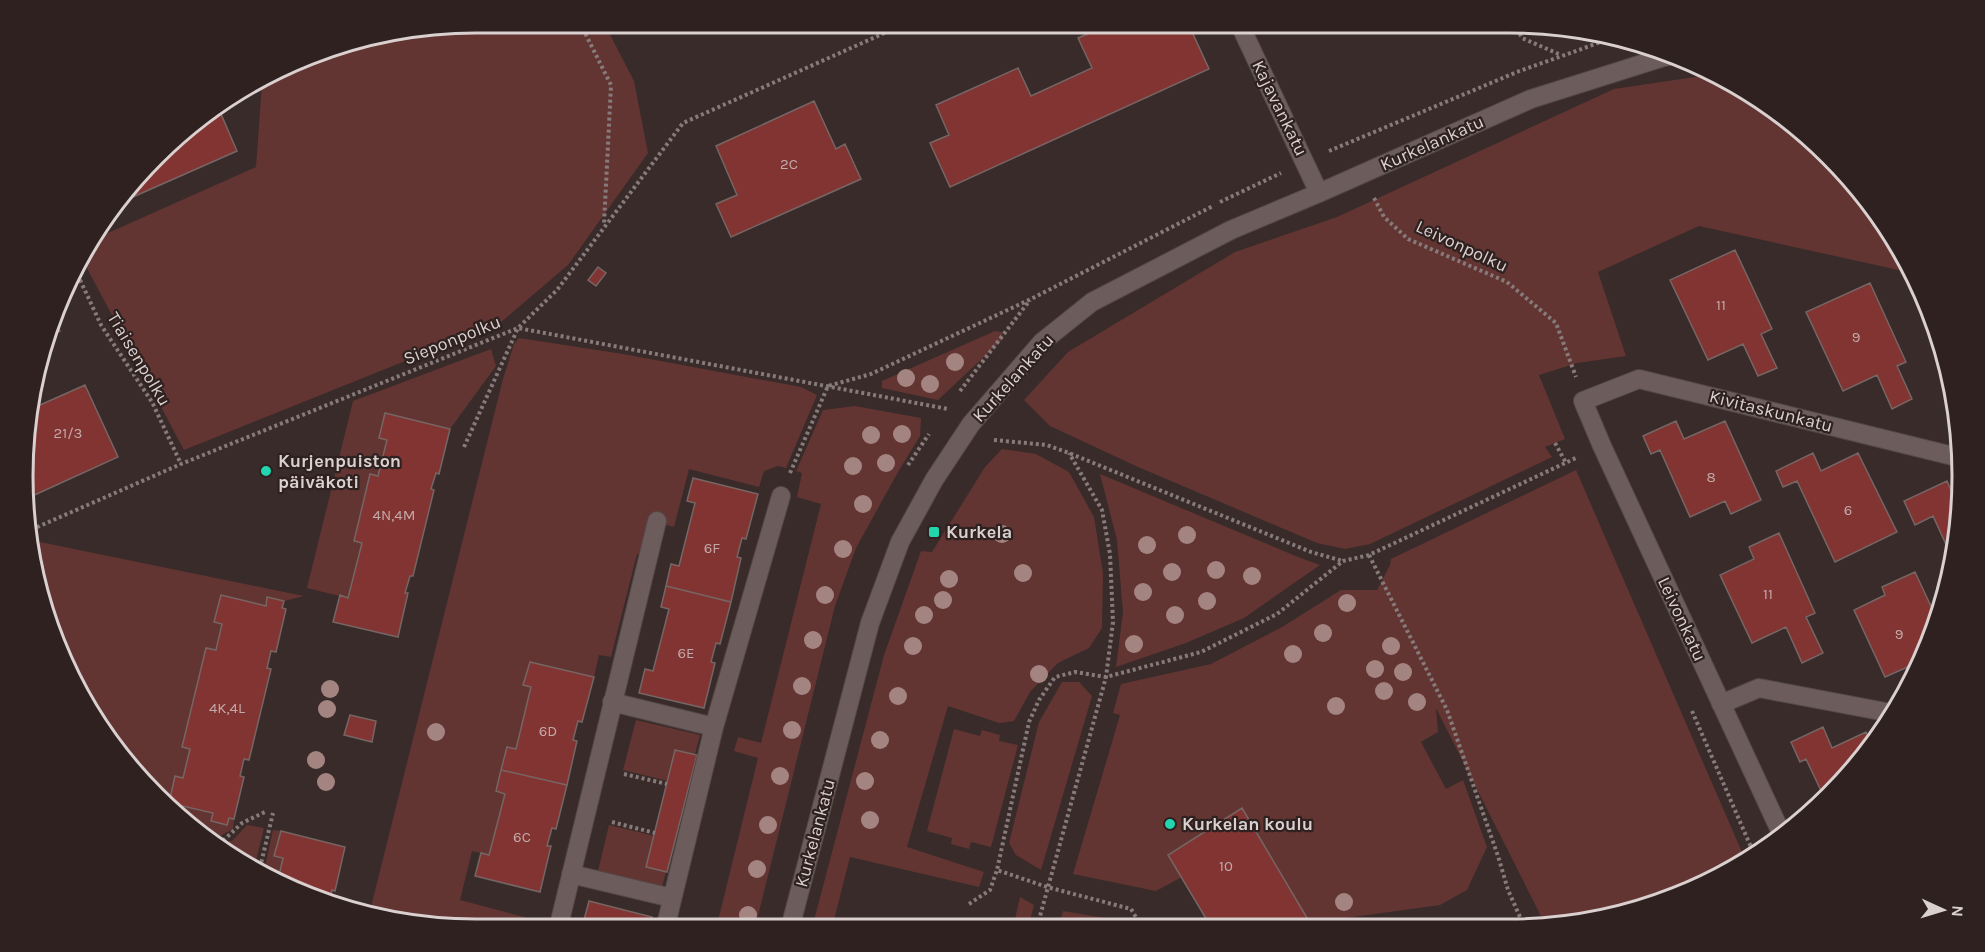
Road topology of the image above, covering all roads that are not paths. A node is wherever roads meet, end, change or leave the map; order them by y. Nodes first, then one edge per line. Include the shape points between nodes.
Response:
1 (1244, 33) edge
2 (1657, 59) edge
3 (1319, 193) junction
4 (1583, 401) joint
5 (1951, 456) edge
6 (781, 496) road end
7 (657, 521) dead end
8 (612, 702) junction
9 (1721, 704) junction
10 (1884, 712) edge
11 (714, 728) junction
12 (1779, 827) edge
13 (571, 874) junction
14 (672, 898) junction
15 (560, 919) edge
16 (667, 919) edge
17 (792, 919) edge

1 - 3 street, Kajavankatu
2 - 3 street, Kurkelankatu via 1531,99
3 - 17 street, Kurkelankatu via 1231,230 1092,302 1042,342 971,424 900,542 870,623
4 - 5 street, Kivitaskunkatu via 1639,379
4 - 9 street, Leivonkatu
6 - 11 street
7 - 8 street
8 - 11 street
8 - 13 street
9 - 10 street via 1759,688
9 - 12 street, Leivonkatu
11 - 14 street
13 - 14 street
13 - 15 street
14 - 16 street

